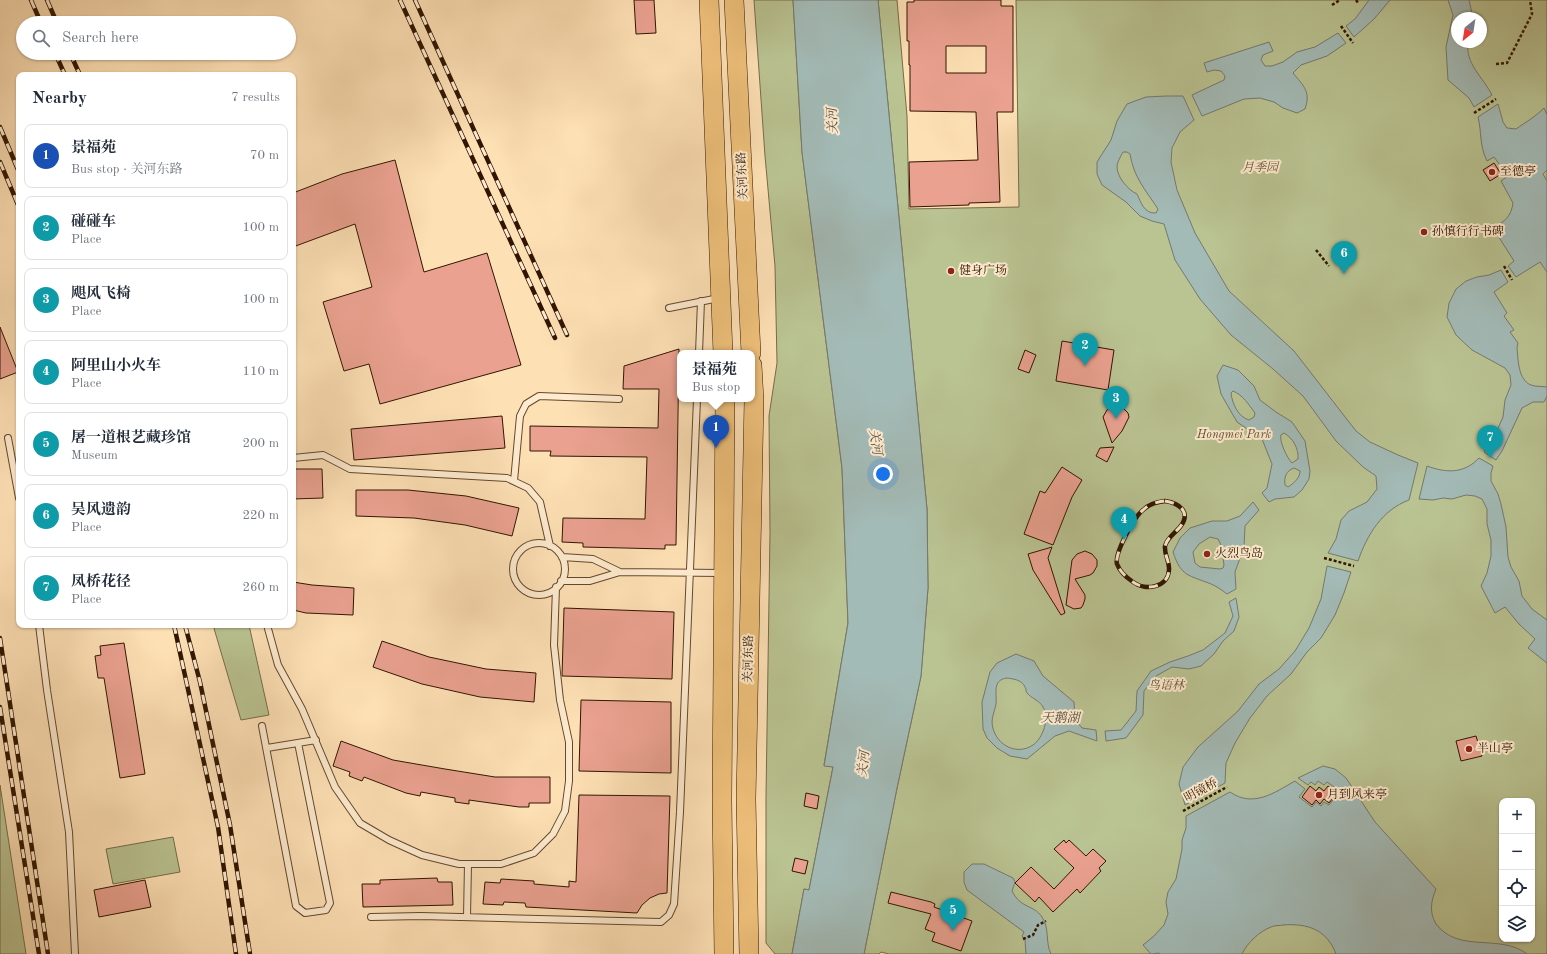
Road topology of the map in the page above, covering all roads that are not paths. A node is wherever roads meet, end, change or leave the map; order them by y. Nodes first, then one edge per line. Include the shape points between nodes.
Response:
1 (709, 0) edge
2 (734, 0) edge
3 (721, 297) junction
4 (701, 301) junction
5 (669, 308) dead end
6 (699, 350) edge
7 (723, 350) edge
8 (751, 350) edge
9 (619, 399) dead end
10 (697, 402) edge
11 (725, 402) edge
12 (754, 402) edge
13 (8, 438) dead end
14 (296, 458) edge
15 (514, 481) junction
16 (16, 482) edge
17 (550, 546) junction
18 (562, 558) junction
19 (620, 572) junction
20 (689, 573) junction
21 (724, 573) junction
22 (561, 581) junction
23 (556, 588) junction
24 (39, 628) edge
25 (268, 628) edge
26 (262, 726) dead end
27 (316, 740) junction
28 (298, 743) junction
29 (267, 748) junction
30 (468, 864) junction
31 (371, 917) dead end
32 (468, 917) junction
33 (75, 954) edge
34 (724, 954) edge
35 (749, 954) edge

1 - 3 main road
2 - 8 main road, 关河东路
3 - 4 lane
3 - 7 main road
4 - 5 lane
4 - 6 lane
9 - 15 lane via 539,396 526,404 520,416
10 - 20 lane
11 - 21 main road
12 - 35 main road, 关河东路 via 746,799
13 - 16 lane
14 - 15 lane via 323,455 350,469 507,478
15 - 17 lane via 528,488 540,502
17 - 18 lane
17 - 23 lane via 541,543 524,547 516,557 513,570 515,579 526,591 542,594
18 - 19 lane via 593,559
18 - 22 lane via 564,573
19 - 20 lane
19 - 22 lane via 590,581
20 - 21 lane
20 - 32 lane via 680,812 674,904 669,915 661,922
21 - 34 main road
22 - 23 lane
23 - 30 lane via 554,645 560,700 569,742 569,781 565,810 553,834 534,853 501,864
24 - 33 lane via 69,832
25 - 27 lane via 278,665
26 - 29 lane
27 - 28 lane
27 - 30 lane via 335,787 360,823 388,840 422,855
28 - 29 lane
28 - 29 lane via 330,903 326,910 305,913 296,906
30 - 32 lane
31 - 32 lane

